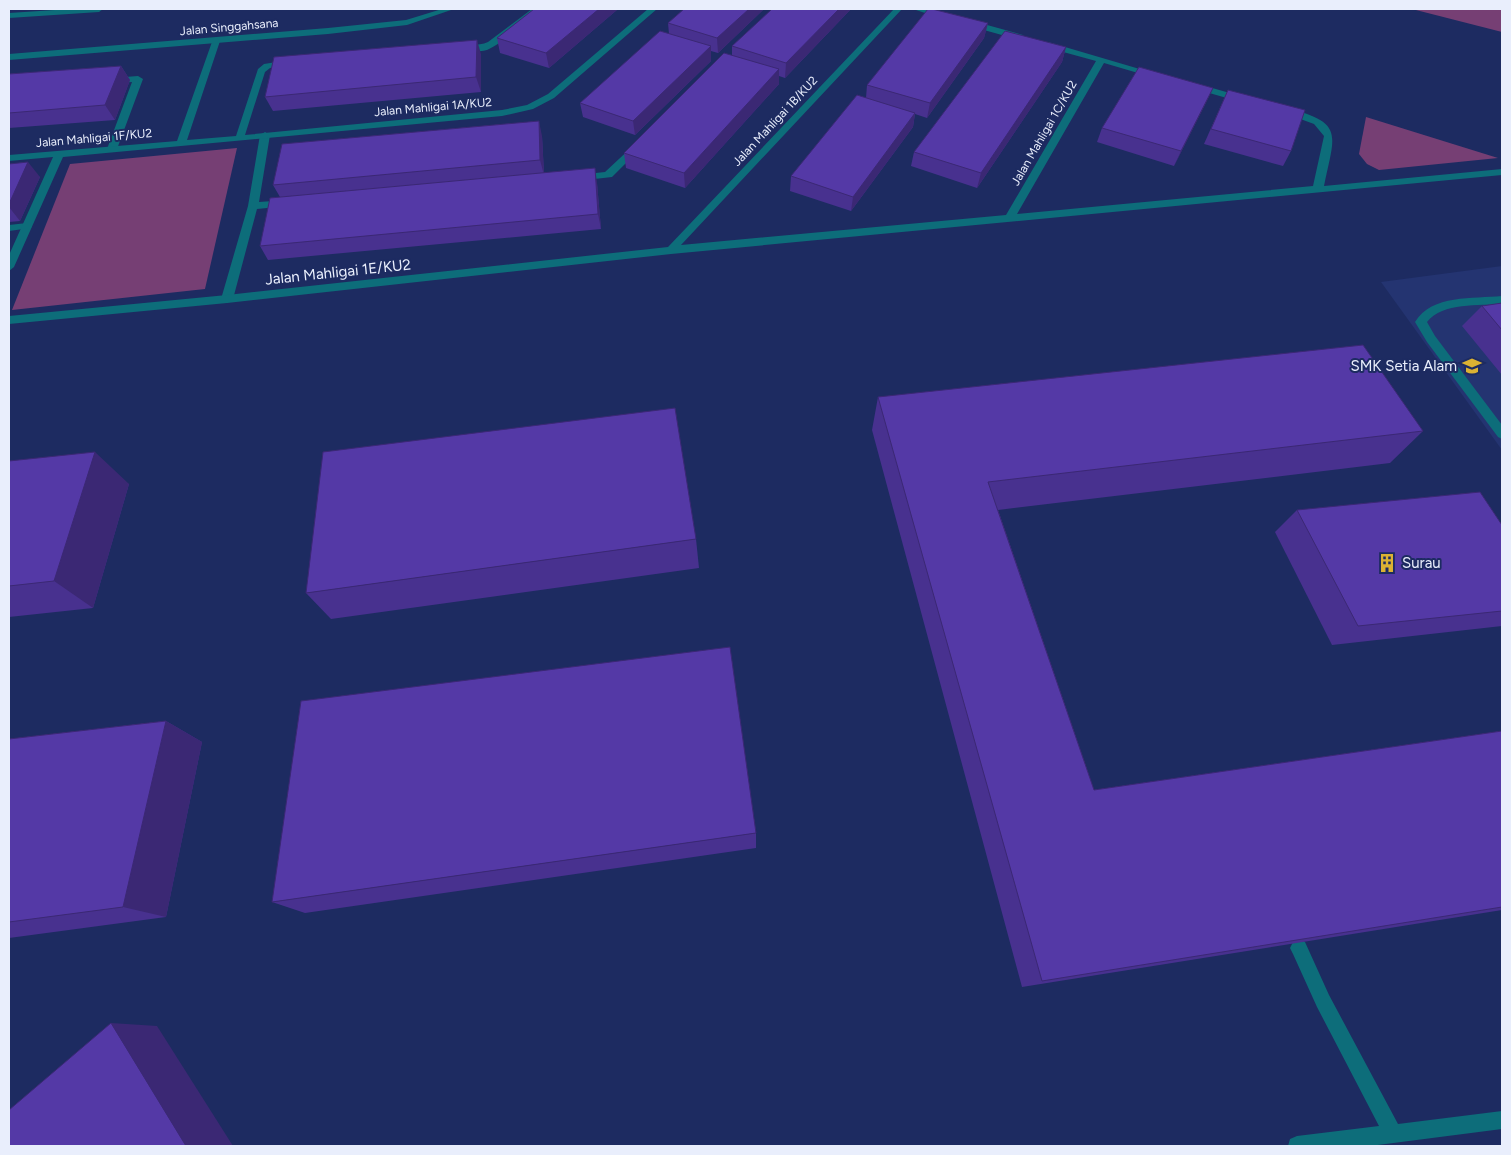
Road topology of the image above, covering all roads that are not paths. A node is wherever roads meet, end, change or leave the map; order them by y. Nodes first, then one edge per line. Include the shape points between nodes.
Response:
1 (99, 9) edge
2 (450, 9) edge
3 (537, 9) edge
4 (653, 9) edge
5 (898, 9) edge
6 (917, 9) edge
7 (9, 16) edge
8 (216, 41) junction
9 (455, 50) edge
10 (9, 57) edge
11 (1100, 60) junction
12 (302, 62) edge
13 (1166, 78) edge
14 (101, 82) edge
15 (1184, 83) edge
16 (1258, 103) edge
17 (1276, 108) edge
18 (265, 135) junction
19 (240, 137) junction
20 (643, 142) edge
21 (181, 144) junction
22 (112, 149) junction
23 (59, 154) junction
24 (9, 158) edge
25 (1502, 172) edge
26 (568, 178) edge
27 (1318, 189) junction
28 (302, 202) edge
29 (253, 206) junction
30 (1010, 218) junction
31 (27, 226) junction
32 (9, 228) edge
33 (671, 250) junction
34 (9, 267) edge
35 (227, 299) junction
36 (1502, 300) edge
37 (9, 320) edge
38 (1502, 434) edge
39 (1299, 948) edge
40 (1502, 1120) edge
41 (1393, 1134) junction
42 (1297, 1146) edge

1 - 7 street
2 - 8 street, Jalan Singgahsana via 407,22
3 - 9 street via 484,48
4 - 18 street, Jalan Mahligai 1A/KU2 via 551,96 530,107 502,113
5 - 33 street, Jalan Mahligai 1B/KU2
6 - 11 street
8 - 10 street, Jalan Singgahsana
8 - 21 street
11 - 13 street
11 - 30 street, Jalan Mahligai 1C/KU2
12 - 19 street via 274,64 261,71
14 - 22 street via 138,79
15 - 16 street
17 - 27 street via 1313,118 1327,131 1329,136
18 - 19 street, Jalan Mahligai 1A/KU2
18 - 29 street
19 - 21 street, Jalan Mahligai 1A/KU2
20 - 26 street via 608,175
21 - 22 street, Jalan Mahligai 1F/KU2
22 - 23 street, Jalan Mahligai 1F/KU2
23 - 24 street, Jalan Mahligai 1F/KU2
23 - 31 street
25 - 27 street, Jalan Mahligai 1E/KU2
27 - 30 street, Jalan Mahligai 1E/KU2
28 - 29 street
29 - 35 street
30 - 33 street, Jalan Mahligai 1E/KU2
31 - 32 street
31 - 34 street
33 - 35 street, Jalan Mahligai 1E/KU2
35 - 37 street, Jalan Mahligai 1E/KU2
36 - 38 street via 1440,306 1421,322
39 - 41 street
40 - 41 street
41 - 42 street

